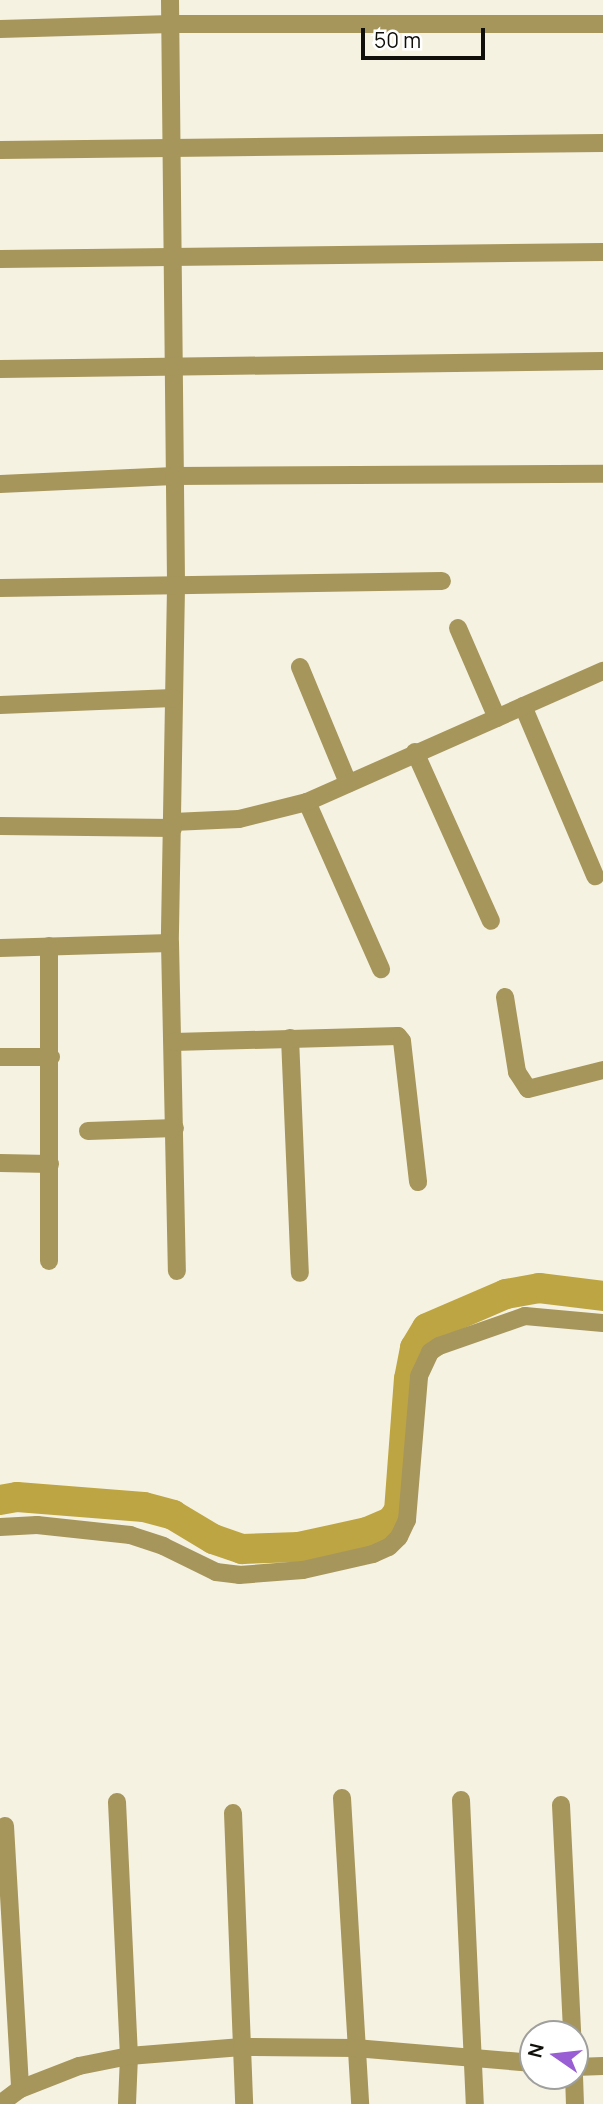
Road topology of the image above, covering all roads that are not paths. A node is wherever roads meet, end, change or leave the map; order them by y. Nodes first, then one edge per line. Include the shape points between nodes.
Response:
1 (170, 0) edge
2 (170, 24) junction
3 (603, 24) edge
4 (0, 29) edge
5 (603, 143) edge
6 (172, 148) junction
7 (0, 150) edge
8 (603, 252) edge
9 (173, 258) junction
10 (0, 259) edge
11 (603, 361) edge
12 (174, 366) junction
13 (0, 369) edge
14 (603, 474) edge
15 (174, 476) junction
16 (0, 484) edge
17 (442, 581) dead end
18 (176, 587) junction
19 (0, 588) edge
20 (458, 628) dead end
21 (300, 667) dead end
22 (603, 671) edge
23 (173, 698) junction
24 (0, 705) edge
25 (523, 706) junction
26 (497, 718) junction
27 (415, 752) junction
28 (348, 783) junction
29 (307, 802) junction
30 (0, 825) edge
31 (173, 825) junction
32 (595, 876) dead end
33 (491, 920) dead end
34 (170, 943) junction
35 (49, 946) junction
36 (0, 948) edge
37 (381, 969) dead end
38 (505, 997) dead end
39 (290, 1038) junction
40 (173, 1042) junction
41 (0, 1057) edge
42 (51, 1057) junction
43 (603, 1070) edge
44 (175, 1128) junction
45 (88, 1131) dead end
46 (0, 1163) edge
47 (50, 1164) junction
48 (418, 1182) dead end
49 (49, 1261) dead end
50 (177, 1271) dead end
51 (300, 1273) dead end
52 (603, 1323) edge
53 (0, 1527) edge
54 (342, 1798) dead end
55 (461, 1800) dead end
56 (117, 1802) dead end
57 (561, 1805) dead end
58 (233, 1812) dead end
59 (5, 1826) dead end
60 (571, 2020) edge
61 (242, 2047) junction
62 (355, 2048) junction
63 (129, 2056) junction
64 (473, 2057) junction
65 (519, 2062) edge
66 (20, 2089) junction
67 (0, 2104) edge
68 (127, 2104) edge
69 (244, 2104) edge
70 (360, 2104) edge
71 (475, 2104) edge

1 - 2 street
2 - 3 street
2 - 4 street
2 - 6 street
5 - 6 street
6 - 7 street
6 - 9 street
8 - 9 street
9 - 10 street
9 - 12 street
11 - 12 street
12 - 13 street
12 - 15 street
14 - 15 street
15 - 16 street
15 - 18 street
17 - 18 street
18 - 19 street
18 - 23 street
20 - 26 street
21 - 28 street
22 - 25 street
23 - 24 street
23 - 31 street
25 - 26 street
25 - 32 street
26 - 27 street
27 - 28 street
27 - 33 street
28 - 29 street
29 - 31 street via 240,819
29 - 37 street
30 - 31 street
31 - 34 street
34 - 35 street
34 - 40 street
35 - 36 street
35 - 42 street
38 - 43 street via 517,1072 528,1088
39 - 40 street
39 - 48 street via 391,1034 402,1041
39 - 51 street
40 - 44 street
41 - 42 street
42 - 47 street
44 - 45 street
44 - 50 street
46 - 47 street
47 - 49 street
52 - 53 street via 525,1317 430,1352 419,1376 407,1520 399,1537 373,1554 303,1570 239,1575 216,1572 130,1535 37,1525
54 - 62 street
55 - 64 street
56 - 63 street
57 - 60 street
58 - 61 street
59 - 66 street
61 - 62 street
61 - 63 street
61 - 69 street
62 - 64 street
62 - 70 street
63 - 66 street via 79,2066
63 - 68 street
64 - 65 street
64 - 71 street
66 - 67 street

